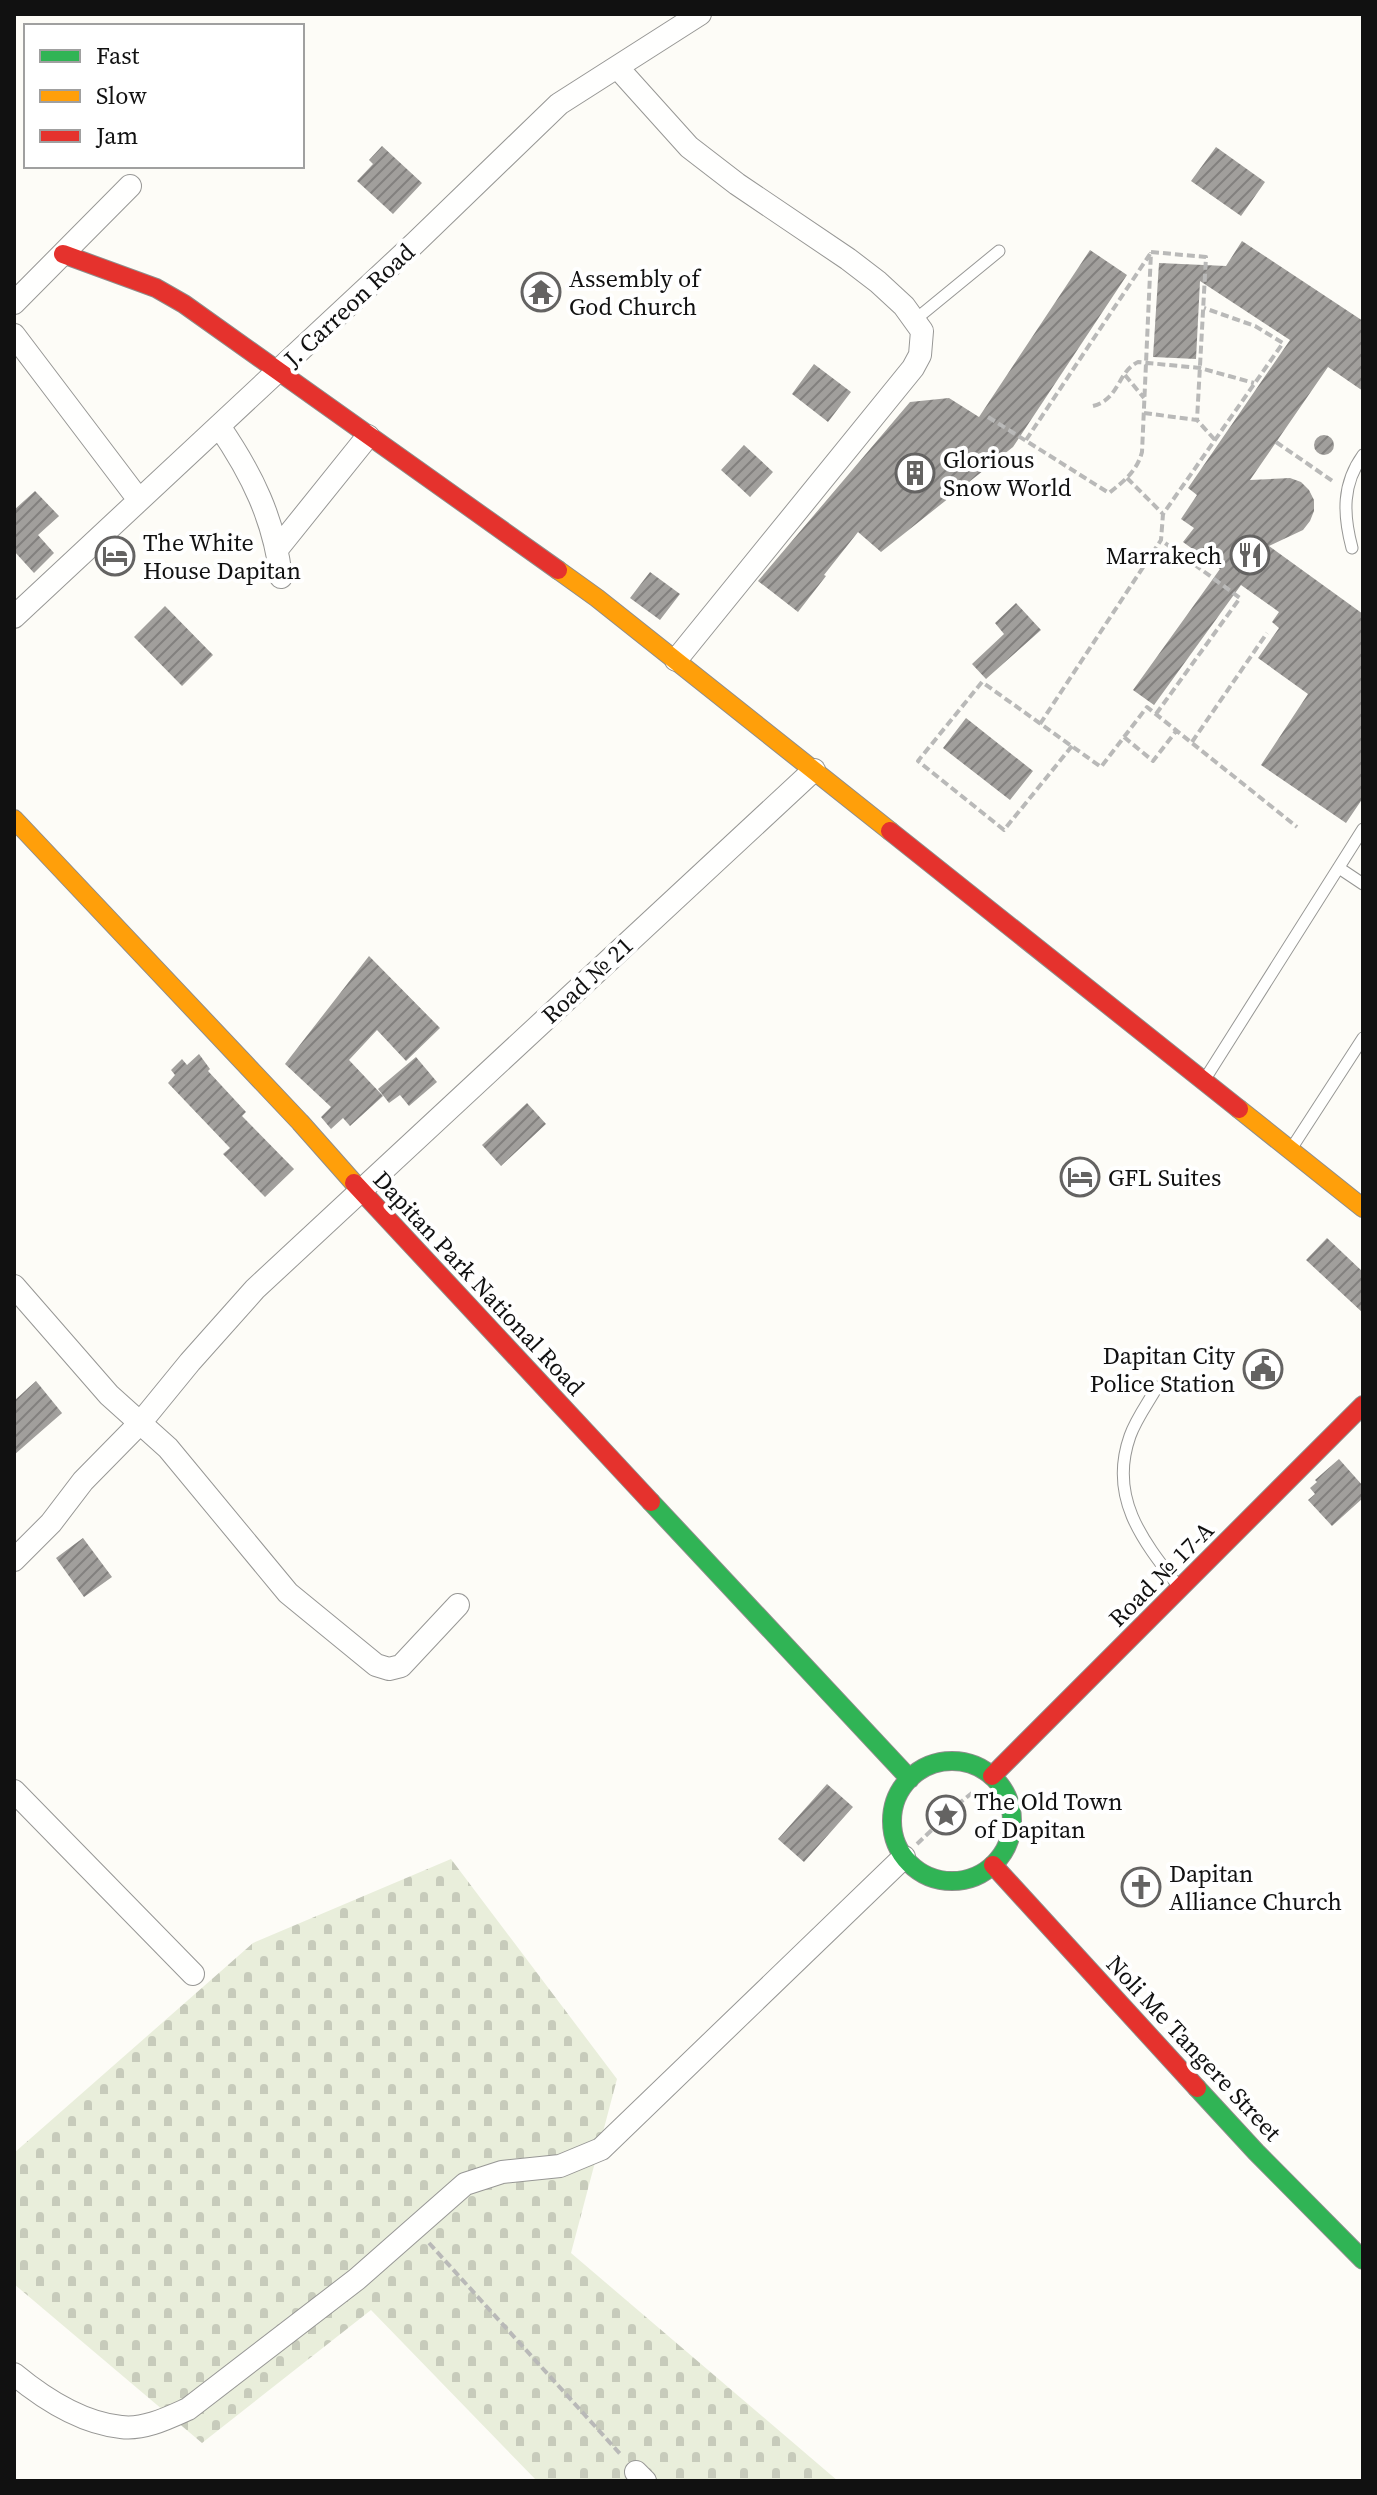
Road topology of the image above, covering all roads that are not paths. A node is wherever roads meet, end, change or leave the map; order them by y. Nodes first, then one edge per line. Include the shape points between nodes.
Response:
1 (700, 14) edge
2 (617, 67) junction
3 (130, 186) dead end
4 (999, 251) dead end
5 (63, 254) junction
6 (14, 303) edge
7 (916, 319) junction
8 (14, 335) edge
9 (277, 372) junction
10 (219, 426) junction
11 (368, 436) junction
12 (1363, 455) edge
13 (139, 500) junction
14 (278, 548) junction
15 (1352, 548) dead end
16 (281, 577) dead end
17 (14, 617) edge
18 (676, 660) junction
19 (814, 770) junction
20 (14, 819) edge
21 (1363, 829) edge
22 (1339, 868) junction
23 (1363, 884) edge
24 (1363, 1038) edge
25 (1204, 1081) junction
26 (1290, 1150) junction
27 (360, 1190) junction
28 (1363, 1208) edge
29 (14, 1286) edge
30 (1157, 1387) dead end
31 (1363, 1405) edge
32 (141, 1422) junction
33 (14, 1560) edge
34 (1180, 1588) junction
35 (458, 1605) dead end
36 (992, 1776) junction
37 (910, 1779) junction
38 (14, 1791) edge
39 (904, 1857) junction
40 (993, 1865) junction
41 (193, 1974) dead end
42 (1363, 2260) edge
43 (14, 2374) edge

1 - 2 street, J. Carreon Road
2 - 7 street via 689,147 868,274
2 - 9 street, J. Carreon Road via 559,104
3 - 5 street
4 - 7 lane
5 - 6 street
5 - 9 main road via 156,288
7 - 18 street via 923,344 913,368
8 - 13 street
9 - 10 street, J. Carreon Road
9 - 11 main road
10 - 13 street, J. Carreon Road
10 - 14 street via 245,463
11 - 14 street
11 - 18 main road
12 - 15 lane via 1346,490 1344,519
13 - 17 street, J. Carreon Road
14 - 16 street
18 - 19 main road
19 - 25 main road
19 - 27 street, Road № 21
20 - 27 main road, Dapitan Park National Road
21 - 22 lane
22 - 23 lane
22 - 25 lane
24 - 26 lane
25 - 26 main road
26 - 28 main road
27 - 32 street, Road № 21 via 255,1289
27 - 37 main road, Dapitan Park National Road
29 - 32 street via 109,1395
30 - 34 lane via 1131,1433 1123,1482 1143,1541
31 - 34 main road, Road № 17-A
32 - 33 street, Road № 21
32 - 35 street via 288,1593 376,1665 401,1666
34 - 36 main road, Road № 17-A
36 - 37 main road via 970,1764 944,1762
36 - 40 main road via 1008,1799 1012,1827
37 - 39 main road via 893,1817
38 - 41 street
39 - 40 main road via 926,1875 954,1881
39 - 43 street via 601,2149 560,2166 502,2172 465,2184 357,2279 188,2409 155,2423 122,2427 82,2416 37,2393
40 - 42 main road, Noli Me Tangere Street via 1256,2152

